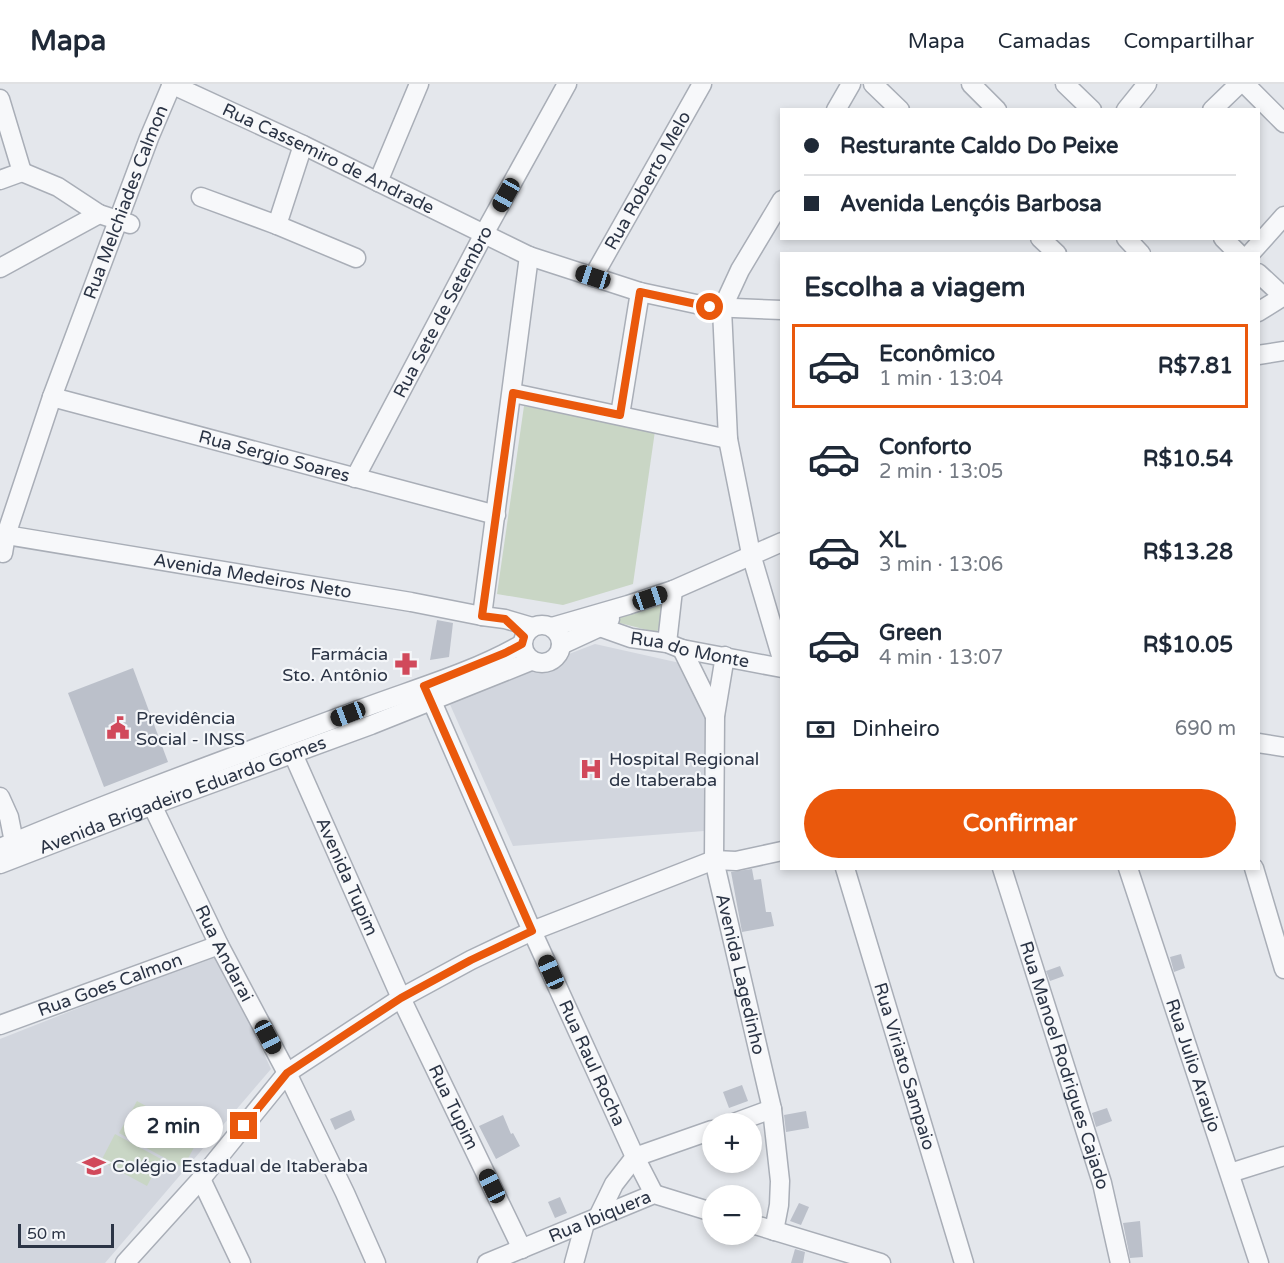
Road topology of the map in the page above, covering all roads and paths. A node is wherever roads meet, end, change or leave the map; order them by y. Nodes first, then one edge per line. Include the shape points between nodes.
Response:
1 (172, 84) edge
2 (419, 84) edge
3 (567, 84) edge
4 (702, 84) edge
5 (851, 84) edge
6 (873, 84) edge
7 (971, 84) edge
8 (1065, 84) edge
9 (1147, 84) edge
10 (1239, 84) edge
11 (1245, 84) edge
12 (0, 102) edge
13 (837, 108) edge
14 (898, 108) edge
15 (995, 108) edge
16 (1090, 108) edge
17 (1128, 108) edge
18 (1214, 108) edge
19 (1284, 123) edge
20 (303, 145) junction
21 (22, 172) junction
22 (0, 180) edge
23 (378, 182) junction
24 (201, 197) dead end
25 (780, 203) edge
26 (99, 214) junction
27 (1284, 216) edge
28 (124, 223) junction
29 (277, 225) junction
30 (485, 232) junction
31 (1043, 240) edge
32 (1128, 240) edge
33 (1225, 240) edge
34 (1055, 252) edge
35 (1140, 252) edge
36 (1237, 252) edge
37 (1252, 252) edge
38 (529, 256) junction
39 (356, 258) dead end
40 (0, 268) edge
41 (1260, 275) edge
42 (593, 277) junction
43 (640, 292) junction
44 (1284, 296) edge
45 (722, 309) junction
46 (780, 310) edge
47 (1260, 311) edge
48 (1284, 351) edge
49 (1260, 355) edge
50 (513, 393) junction
51 (56, 398) junction
52 (620, 415) junction
53 (728, 439) junction
54 (355, 478) junction
55 (496, 516) junction
56 (780, 543) edge
57 (4, 544) edge
58 (751, 554) junction
59 (673, 590) junction
60 (628, 605) junction
61 (482, 616) junction
62 (552, 627) junction
63 (600, 627) junction
64 (526, 636) junction
65 (561, 645) junction
66 (674, 646) junction
67 (780, 652) edge
68 (725, 656) junction
69 (531, 661) junction
70 (780, 668) edge
71 (476, 674) junction
72 (428, 693) junction
73 (364, 707) junction
74 (716, 716) junction
75 (371, 725) junction
76 (1260, 742) edge
77 (1283, 747) edge
78 (293, 754) junction
79 (0, 797) edge
80 (159, 797) junction
81 (10, 849) edge
82 (780, 850) edge
83 (714, 860) junction
84 (0, 864) edge
85 (846, 870) edge
86 (1003, 870) edge
87 (1129, 870) edge
88 (1255, 870) edge
89 (532, 931) junction
90 (219, 945) junction
91 (1284, 969) edge
92 (401, 998) junction
93 (0, 1025) edge
94 (287, 1073) junction
95 (772, 1109) junction
96 (761, 1113) edge
97 (702, 1134) edge
98 (1284, 1156) edge
99 (635, 1157) junction
100 (1230, 1173) junction
101 (201, 1179) junction
102 (654, 1194) junction
103 (702, 1209) edge
104 (591, 1220) junction
105 (762, 1227) edge
106 (774, 1231) junction
107 (522, 1249) junction
108 (870, 1261) edge
109 (125, 1263) edge
110 (241, 1263) edge
111 (376, 1263) edge
112 (487, 1263) edge
113 (574, 1263) edge
114 (964, 1263) edge
115 (1120, 1263) edge
116 (1258, 1263) edge

1 - 20 street, Rua Cassemiro de Andrade
1 - 28 street, Rua Melchiades Calmon via 149,138
2 - 23 street
3 - 30 street, Rua Sete de Setembro
4 - 42 street, Rua Roberto Melo
5 - 13 street
6 - 14 street
7 - 15 street
8 - 16 street
9 - 17 street
10 - 18 street
11 - 19 street
12 - 21 street
20 - 23 street, Rua Cassemiro de Andrade
20 - 29 street
21 - 22 street
21 - 26 street via 58,187
23 - 30 street, Rua Cassemiro de Andrade
24 - 29 street
25 - 45 street
26 - 28 street
26 - 40 street
27 - 37 street
28 - 51 street, Rua Melchiades Calmon
29 - 39 street
30 - 38 street, Rua Cassemiro de Andrade
30 - 54 street, Rua Sete de Setembro
31 - 34 street
32 - 35 street
33 - 36 street
38 - 42 street, Rua Cassemiro de Andrade
38 - 50 street
41 - 44 street
42 - 43 street, Rua Cassemiro de Andrade
43 - 45 street, Rua Cassemiro de Andrade
43 - 52 street
44 - 47 street
45 - 46 street, Rua Cassemiro de Andrade
45 - 53 street
48 - 49 street
50 - 52 street
50 - 55 street
51 - 54 street, Rua Sergio Soares
51 - 57 street, Rua Melchiades Calmon
52 - 53 street
53 - 58 street
54 - 55 street, Rua Sergio Soares
55 - 61 street
56 - 58 street
57 - 61 street, Avenida Medeiros Neto via 411,602
58 - 59 street
58 - 67 street
59 - 60 street
59 - 66 street
60 - 62 street
60 - 63 street
61 - 64 street, Avenida Medeiros Neto via 505,619
62 - 64 street via 539,625
62 - 65 street
63 - 65 street
63 - 66 street, Rua do Monte
64 - 69 street via 524,653
64 - 71 street, Avenida Brigadeiro Eduardo Gomes
65 - 69 street via 551,661
66 - 68 street, Rua do Monte
66 - 74 street, Avenida Lagedinho
68 - 70 street, Rua do Monte
68 - 74 street, Avenida Lagedinho
69 - 71 street, Avenida Brigadeiro Eduardo Gomes
71 - 72 street, Avenida Brigadeiro Eduardo Gomes
72 - 73 street, Avenida Brigadeiro Eduardo Gomes
72 - 75 street, Avenida Brigadeiro Eduardo Gomes
72 - 89 street, Rua Raul Rocha
73 - 75 street
73 - 80 street, Avenida Brigadeiro Eduardo Gomes
74 - 83 street, Avenida Lagedinho
75 - 78 street, Avenida Brigadeiro Eduardo Gomes
76 - 77 street
78 - 80 street, Avenida Brigadeiro Eduardo Gomes
78 - 92 street, Avenida Tupim
79 - 81 street via 9,818
80 - 81 street, Avenida Brigadeiro Eduardo Gomes
80 - 90 street, Rua Andarai
81 - 84 street, Avenida Brigadeiro Eduardo Gomes
82 - 83 street via 736,861
83 - 89 street
83 - 95 street, Avenida Lagedinho
85 - 114 street, Rua Viriato Sampaio
86 - 115 street, Rua Manoel Rodrigues Cajado via 1102,1183
87 - 100 street, Rua Julio Araujo
88 - 91 street
89 - 92 street
89 - 99 street, Rua Raul Rocha
90 - 93 street, Rua Goes Calmon
90 - 94 street, Rua Andarai
92 - 94 street
92 - 107 street, Rua Tupim
94 - 101 street
94 - 111 street, Rua Andarai
95 - 96 street
95 - 106 street, Avenida Lagedinho via 780,1181
97 - 99 street
98 - 100 street
99 - 102 street, Rua Raul Rocha
99 - 104 street
100 - 116 street, Rua Julio Araujo
101 - 109 street
101 - 110 street
102 - 103 street, Rua Ibiquera
102 - 104 street, Rua Ibiquera
104 - 107 street, Rua Ibiquera
104 - 113 street
105 - 106 street
106 - 108 street
107 - 112 street, Rua Ibiquera

